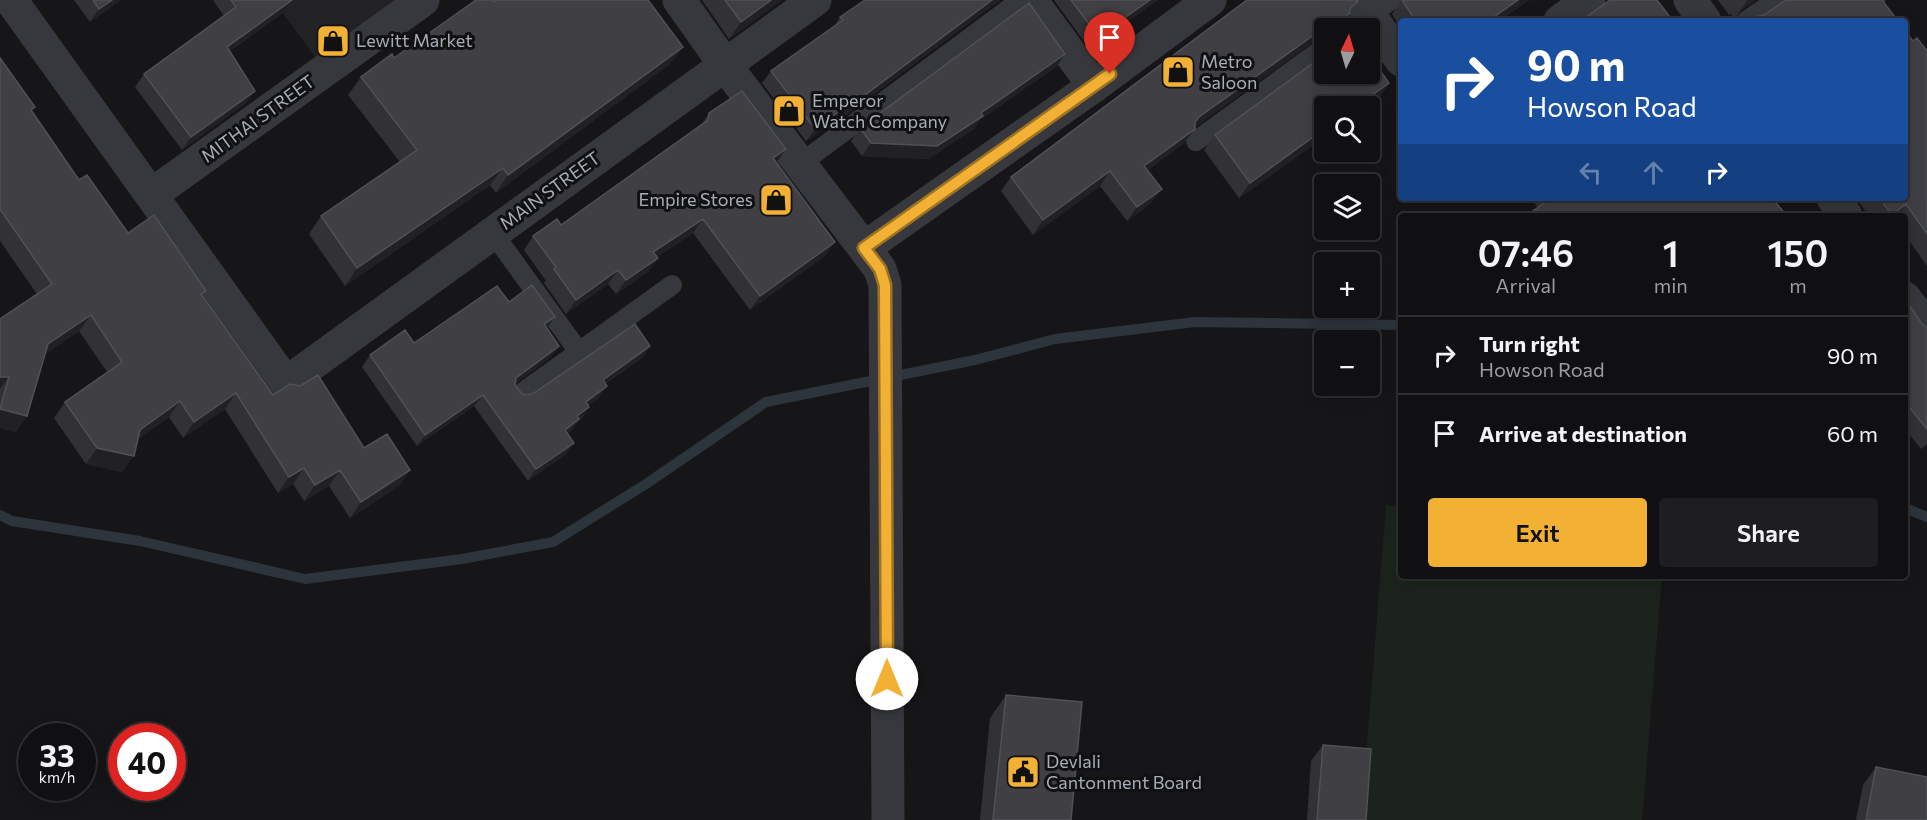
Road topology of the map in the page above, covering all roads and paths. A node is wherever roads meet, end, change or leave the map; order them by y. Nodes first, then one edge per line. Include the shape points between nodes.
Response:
1 (423, 0) edge
2 (679, 0) edge
3 (815, 0) edge
4 (1021, 0) edge
5 (1031, 0) edge
6 (1210, 0) edge
7 (1589, 0) edge
8 (1690, 0) edge
9 (1777, 0) edge
10 (16, 2) edge
11 (1368, 11) edge
12 (1564, 18) edge
13 (1704, 18) edge
14 (1750, 18) edge
15 (1314, 55) edge
16 (1398, 56) edge
17 (725, 65) junction
18 (1094, 86) junction
19 (1196, 141) edge
20 (800, 164) junction
21 (151, 195) junction
22 (493, 233) junction
23 (864, 248) junction
24 (672, 285) dead end
25 (1908, 302) edge
26 (1927, 328) edge
27 (579, 352) junction
28 (519, 395) edge
29 (888, 820) edge

1 - 21 street, MITHAI STREET
2 - 17 street
3 - 17 street, MAIN STREET
4 - 20 lane
5 - 18 street
6 - 18 street
7 - 12 street
8 - 13 street
9 - 14 lane
10 - 21 street
11 - 16 street
15 - 19 lane
17 - 20 street
17 - 22 street, MAIN STREET
18 - 23 street
20 - 23 street
21 - 22 street, MAIN STREET via 286,383
22 - 27 lane
23 - 29 street via 880,269 885,285
24 - 27 lane
25 - 26 street
27 - 28 lane

